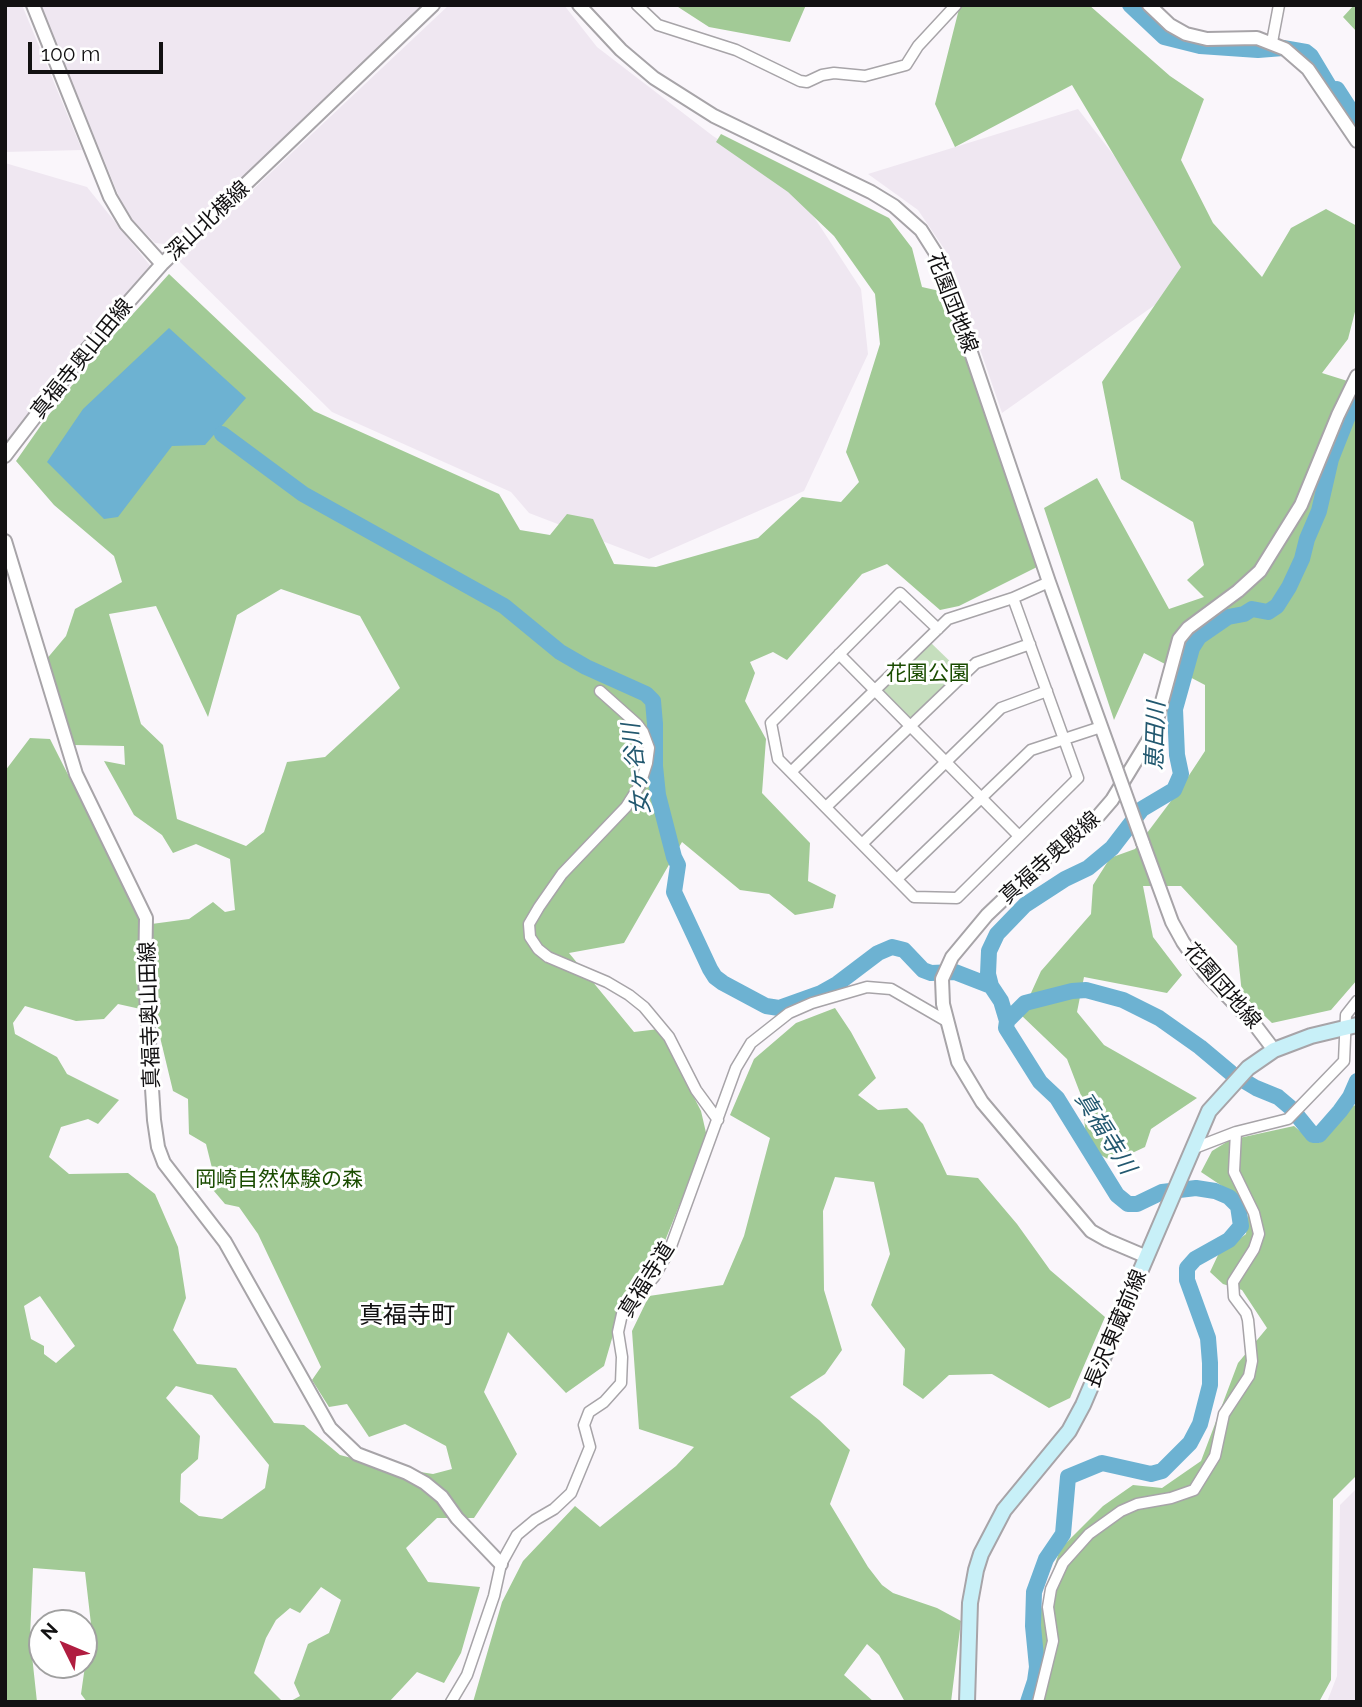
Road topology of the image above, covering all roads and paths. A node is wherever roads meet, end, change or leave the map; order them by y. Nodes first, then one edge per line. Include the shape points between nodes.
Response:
1 (33, 5) edge
2 (433, 5) edge
3 (579, 5) edge
4 (637, 5) edge
5 (956, 5) edge
6 (1149, 5) edge
7 (1279, 5) edge
8 (1272, 42) junction
9 (1357, 141) edge
10 (162, 264) junction
11 (1357, 376) edge
12 (5, 456) edge
13 (5, 541) edge
14 (1049, 582) junction
15 (1013, 598) junction
16 (938, 629) junction
17 (1030, 644) junction
18 (839, 654) junction
19 (875, 690) junction
20 (600, 691) dead end
21 (1047, 691) junction
22 (912, 726) junction
23 (1101, 727) junction
24 (1065, 740) junction
25 (946, 762) junction
26 (791, 772) junction
27 (981, 797) junction
28 (826, 807) junction
29 (1019, 836) junction
30 (863, 843) junction
31 (897, 879) junction
32 (1357, 1001) edge
33 (948, 1022) junction
34 (1352, 1026) edge
35 (1274, 1050) junction
36 (718, 1120) junction
37 (1236, 1132) junction
38 (1192, 1149) junction
39 (1147, 1257) junction
40 (501, 1564) junction
41 (451, 1702) edge
42 (967, 1702) edge
43 (1038, 1702) edge

1 - 10 street, 深山北横線 via 110,197 126,224
2 - 10 street, 深山北横線
3 - 14 street, 花園団地線 via 654,78 714,116 872,192 921,230 945,276
4 - 5 street via 658,25 736,50 807,82 822,75 865,76 906,65
6 - 8 street via 1178,30 1197,37
7 - 8 street
8 - 9 street via 1308,69
10 - 12 street, 真福寺奥山田線 via 87,349
11 - 33 street, 真福寺奥殿線 via 1301,505 1259,571 1179,639 1154,731 1112,800 986,915 947,965 941,987
13 - 40 street, 真福寺奥山田線 via 76,774 146,918 153,1094 164,1163 225,1242 330,1428 357,1454 425,1483
14 - 15 street
14 - 23 street, 花園団地線
15 - 16 street via 948,619
15 - 17 street
16 - 18 street via 900,593
16 - 19 street
17 - 21 street
17 - 22 street via 976,663
18 - 19 street
18 - 26 street via 771,723 778,759
19 - 22 street
19 - 26 street
20 - 36 street via 643,732 649,748 647,764 626,807 562,874 539,907 529,924 530,937 548,957 607,982 644,1007 669,1037 696,1090
21 - 24 street
21 - 25 street via 1001,708
22 - 25 street
22 - 28 street
23 - 24 street
23 - 35 street, 花園団地線, bridge via 1172,922 1205,973
24 - 27 street via 1031,750
24 - 29 street via 1078,778
25 - 27 street
25 - 30 street
26 - 28 street
27 - 29 street
27 - 31 street
28 - 30 street
29 - 31 street via 957,898 914,897
30 - 31 street
32 - 34 street via 1346,1016
33 - 36 street, 真福寺道 via 891,989 867,986 812,1003 789,1013 751,1043 736,1068
33 - 39 street, 真福寺奥殿線 via 958,1062 982,1102 1091,1231
34 - 35 main road, 長沢東蔵前線
34 - 37 street via 1344,1061 1288,1119
35 - 38 main road, 長沢東蔵前線 via 1248,1068 1209,1111
36 - 40 street, 真福寺道 via 670,1249 654,1277 622,1314 618,1332 621,1383 589,1412 584,1425 590,1447 572,1493 517,1535
37 - 38 street
37 - 43 street via 1234,1172 1259,1234 1255,1249 1233,1282 1234,1297 1248,1320 1249,1376 1224,1414 1215,1456 1195,1490 1121,1511 1089,1534 1063,1563 1051,1589 1048,1607 1053,1641
38 - 39 main road, 長沢東蔵前線
39 - 42 main road, 長沢東蔵前線 via 1076,1419 1004,1510 981,1554 970,1604
40 - 41 street, 真福寺道 via 476,1652

